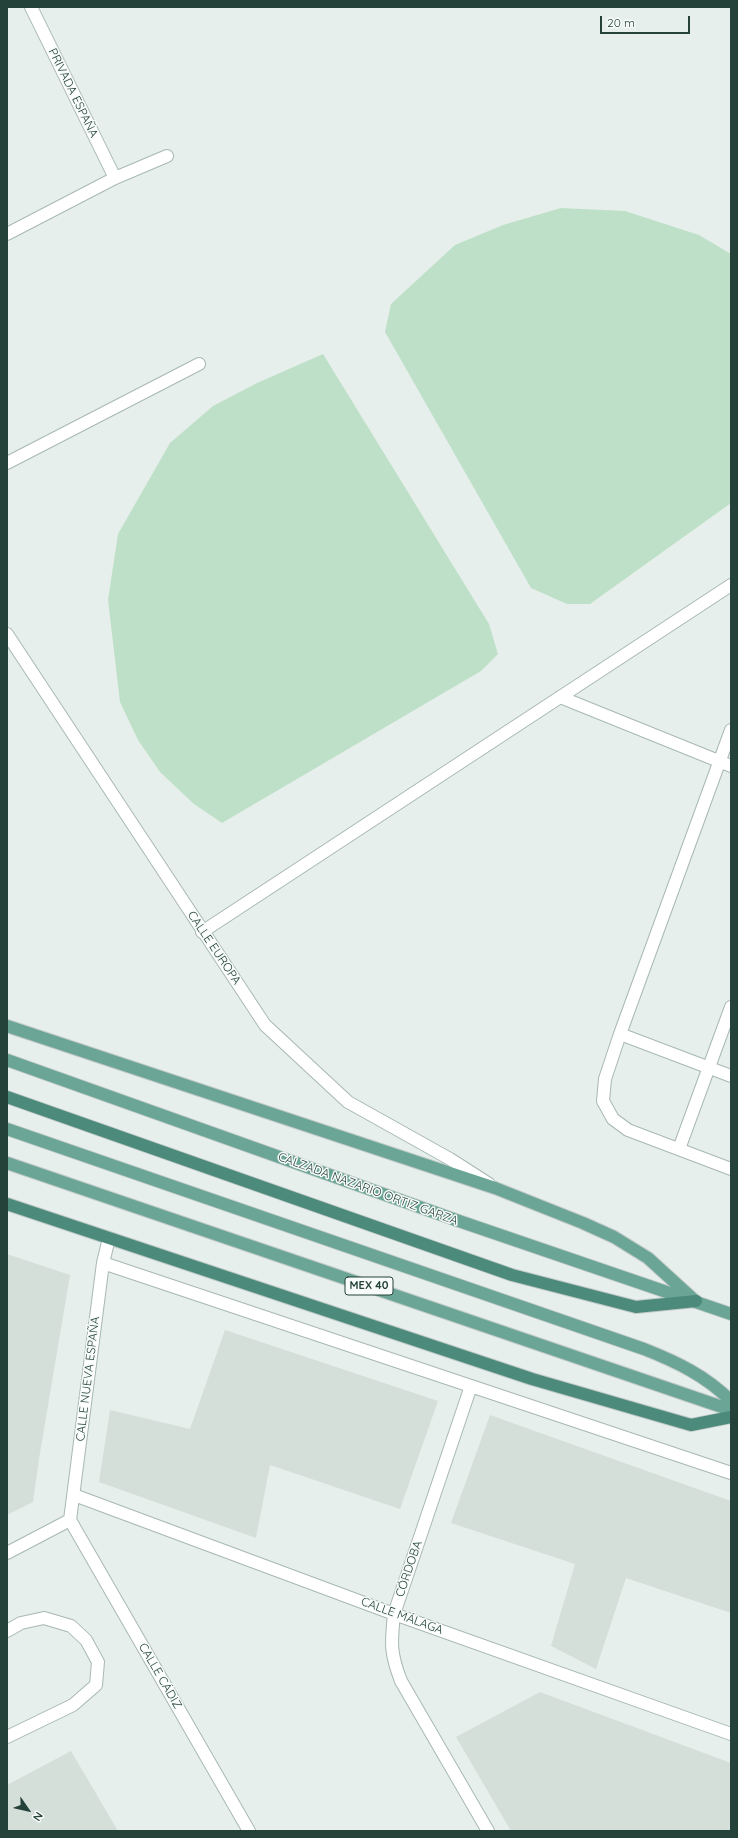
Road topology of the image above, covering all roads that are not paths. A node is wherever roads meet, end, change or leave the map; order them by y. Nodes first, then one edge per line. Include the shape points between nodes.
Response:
1 (31, 7) edge
2 (167, 156) dead end
3 (115, 178) junction
4 (7, 234) edge
5 (199, 364) dead end
6 (7, 463) edge
7 (731, 585) edge
8 (7, 634) edge
9 (560, 697) junction
10 (731, 730) edge
11 (719, 762) junction
12 (731, 766) edge
13 (202, 932) junction
14 (731, 1007) edge
15 (7, 1026) edge
16 (620, 1034) junction
17 (7, 1060) edge
18 (709, 1067) junction
19 (731, 1076) edge
20 (7, 1098) edge
21 (7, 1130) edge
22 (679, 1149) junction
23 (7, 1163) edge
24 (731, 1169) edge
25 (495, 1188) junction
26 (7, 1204) edge
27 (109, 1238) junction
28 (102, 1264) junction
29 (696, 1301) junction
30 (731, 1314) edge
31 (471, 1386) junction
32 (731, 1401) edge
33 (731, 1410) edge
34 (731, 1417) edge
35 (731, 1473) edge
36 (74, 1495) junction
37 (70, 1520) junction
38 (7, 1553) edge
39 (394, 1614) junction
40 (7, 1630) edge
41 (731, 1734) edge
42 (7, 1737) edge
43 (249, 1831) edge
44 (488, 1831) edge

1 - 3 street, PRIVADA ESPAÑA
2 - 3 street
3 - 4 street
5 - 6 street
7 - 9 street
8 - 13 street, CALLE EUROPA
9 - 11 street
9 - 13 street
10 - 11 street
11 - 12 street
11 - 16 street
13 - 25 street, CALLE EUROPA via 265,1025 348,1102 450,1158
14 - 18 street
15 - 25 main road
16 - 18 street
16 - 22 street via 605,1079 603,1101 613,1119 628,1130
17 - 29 main road, CALZADA NAZARIO ORTIZ GARZA via 456,1220
18 - 19 street
18 - 22 street
20 - 29 highway via 512,1275 636,1307
21 - 32 main road via 644,1349 672,1360 706,1379
22 - 24 street
23 - 33 main road, MEX 40
25 - 29 main road via 614,1237 648,1258
26 - 27 highway
27 - 28 street, CALLE NUEVA ESPAÑA
27 - 34 highway via 540,1382 691,1425
28 - 31 street
28 - 36 street, CALLE NUEVA ESPAÑA
29 - 30 main road, CALZADA NAZARIO ORTIZ GARZA
31 - 35 street
31 - 39 street, CÓRDOBA
36 - 37 street, CALLE NUEVA ESPAÑA
36 - 39 street, CALLE MÁLAGA
37 - 38 street
37 - 43 street, CALLE CÁDIZ
39 - 41 street, CALLE MÁLAGA
39 - 44 street, CÓRDOBA via 390,1645 401,1681
40 - 42 street via 21,1623 44,1618 71,1626 86,1640 98,1662 96,1685 73,1705

